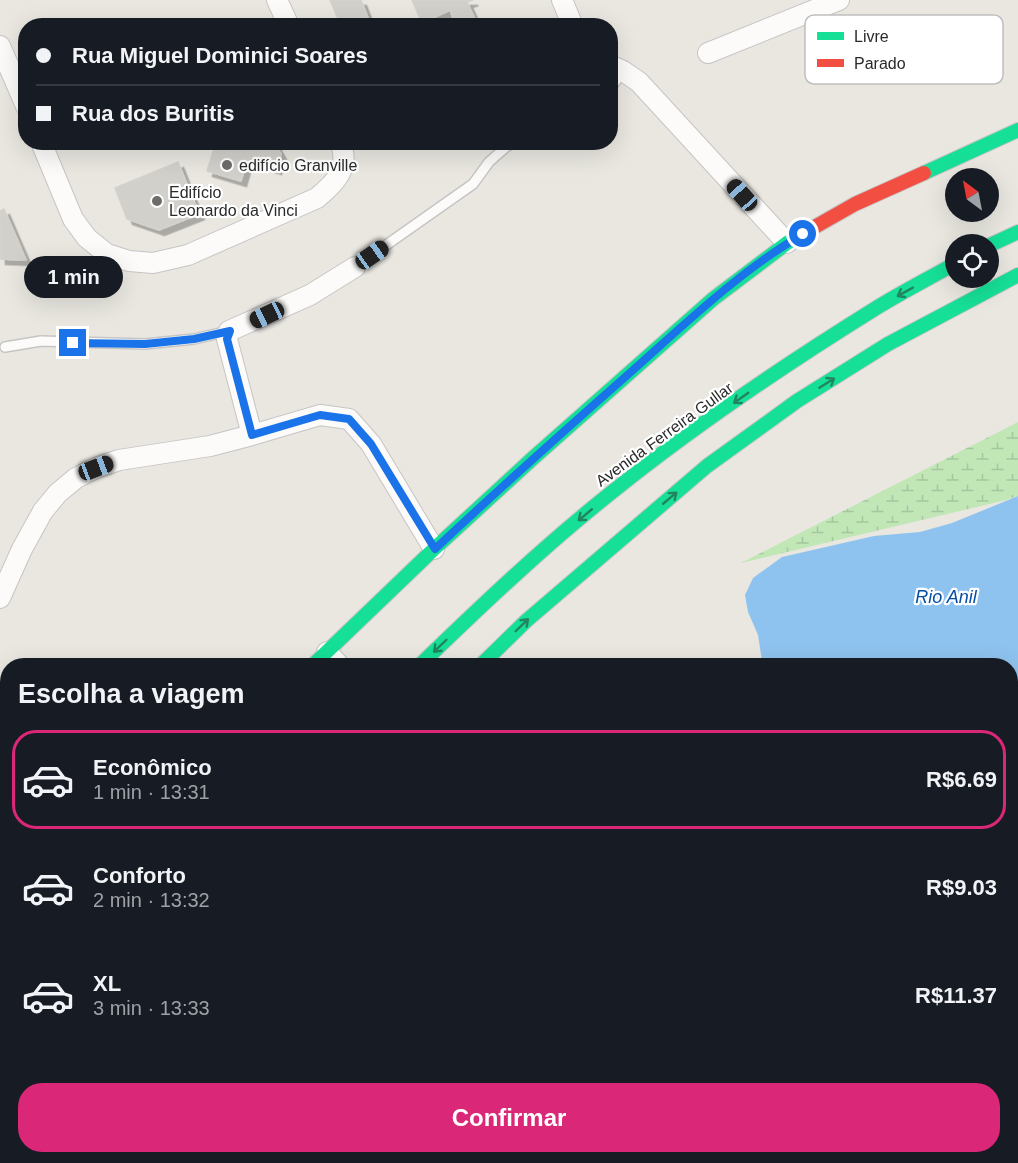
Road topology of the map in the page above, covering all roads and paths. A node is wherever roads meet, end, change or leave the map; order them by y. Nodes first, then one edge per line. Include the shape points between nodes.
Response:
1 (277, 0) edge
2 (562, 0) edge
3 (839, 0) edge
4 (285, 18) edge
5 (570, 18) edge
6 (0, 46) edge
7 (708, 53) dead end
8 (618, 69) edge
9 (18, 88) edge
10 (1018, 130) edge
11 (44, 150) edge
12 (341, 150) edge
13 (503, 150) edge
14 (1018, 232) edge
15 (999, 241) edge
16 (787, 243) junction
17 (355, 267) joint
18 (945, 269) edge
19 (1018, 275) edge
20 (230, 331) junction
21 (5, 346) dead end
22 (252, 435) junction
23 (435, 549) junction
24 (0, 598) edge
25 (493, 636) dead end
26 (335, 658) edge
27 (429, 658) edge
28 (479, 658) edge
29 (481, 658) edge

1 - 4 street
2 - 5 street
3 - 7 street
6 - 9 street
8 - 16 street via 639,82
10 - 16 main road via 855,204
11 - 12 street via 73,219 87,238 107,254 129,261 153,262 188,255 317,198 332,186 343,169
13 - 17 lane via 473,184
14 - 15 main road
16 - 23 main road via 705,306
17 - 20 street via 310,295
18 -> 27 main road, Avenida Ferreira Gullar via 874,309 687,435 542,552 486,610
29 -> 19 main road via 716,459 888,344
20 - 21 lane via 145,344 41,341
20 - 22 street via 227,339
22 - 23 street via 320,415 349,419 371,444
22 - 24 street via 210,446 118,460 76,478 43,511
23 - 26 main road
25 - 28 main road

